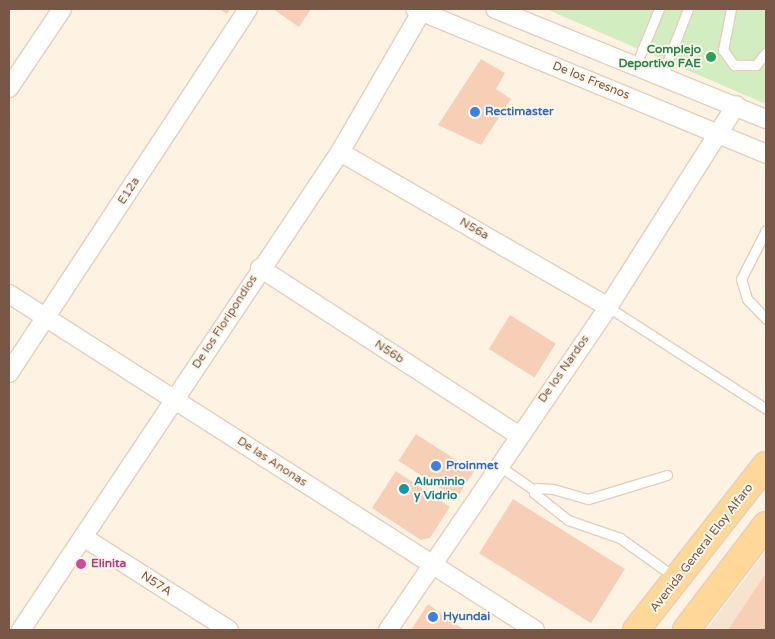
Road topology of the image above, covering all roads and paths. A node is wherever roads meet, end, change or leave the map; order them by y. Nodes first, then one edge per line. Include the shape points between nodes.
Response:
1 (248, 9) edge
2 (495, 9) edge
3 (658, 9) edge
4 (688, 9) edge
5 (731, 9) edge
6 (420, 10) edge
7 (56, 11) edge
8 (766, 52) edge
9 (636, 65) junction
10 (662, 76) junction
11 (9, 88) edge
12 (736, 105) junction
13 (766, 119) edge
14 (719, 134) junction
15 (340, 152) junction
16 (766, 154) edge
17 (766, 230) edge
18 (260, 268) junction
19 (9, 294) edge
20 (608, 307) junction
21 (45, 317) junction
22 (766, 319) edge
23 (9, 373) edge
24 (174, 400) junction
25 (766, 409) edge
26 (518, 435) junction
27 (498, 465) junction
28 (766, 465) edge
29 (667, 475) dead end
30 (534, 490) junction
31 (766, 526) edge
32 (83, 537) junction
33 (432, 564) junction
34 (678, 579) junction
35 (21, 630) edge
36 (229, 630) edge
37 (388, 630) edge
38 (535, 630) edge
39 (636, 630) edge
40 (686, 630) edge

1 - 21 street, E12a
2 - 9 street
3 - 9 lane
4 - 10 lane
5 - 8 lane via 723,50 734,65 756,65
6 - 14 street, De los Fresnos
6 - 15 street, De los Floripondios
7 - 11 street
9 - 10 street
10 - 12 street
12 - 13 street
12 - 14 street, De los Nardos
14 - 16 street, De los Fresnos
14 - 20 street, De los Nardos
15 - 18 street, De los Floripondios
15 - 20 street, N56a
17 - 22 lane via 741,279 747,298
18 - 24 street, De los Floripondios
18 - 26 street, N56b
19 - 21 street, De las Anonas
20 - 25 lane
20 - 26 street, De los Nardos
21 - 23 street, E12a
21 - 24 street, De las Anonas
24 - 32 street, De los Floripondios
24 - 33 street, De las Anonas
26 - 27 street, De los Nardos
27 - 30 lane
27 - 33 street, De los Nardos
28 - 34 main road, Avenida General Eloy Alfaro
29 - 30 lane via 588,498 552,489
30 - 34 lane via 549,508 568,520 620,538
31 - 40 main road
32 - 35 street, De los Floripondios
32 - 36 street, N57A
33 - 37 street, De los Nardos
33 - 38 street, De las Anonas
34 - 39 main road, Avenida General Eloy Alfaro

